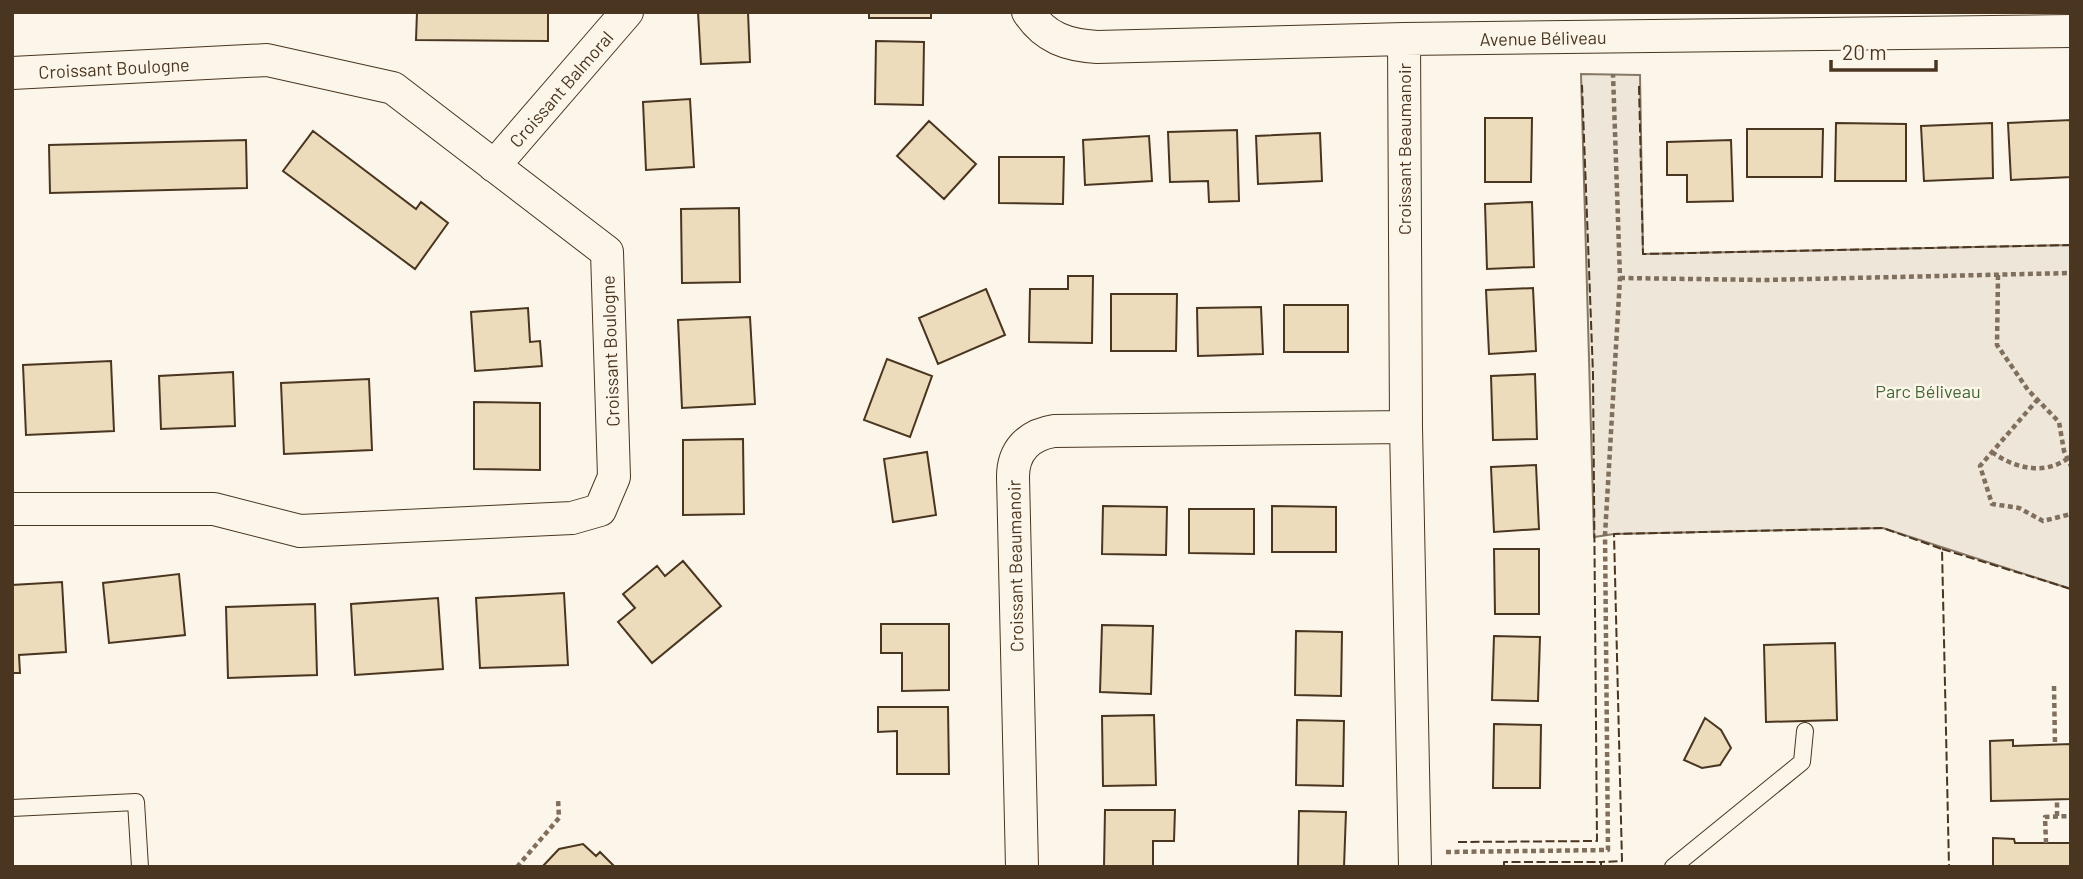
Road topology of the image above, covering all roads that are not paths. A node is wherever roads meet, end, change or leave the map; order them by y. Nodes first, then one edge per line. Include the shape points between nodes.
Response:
1 (627, 12) edge
2 (1028, 12) edge
3 (2071, 32) edge
4 (1404, 39) junction
5 (12, 73) edge
6 (494, 166) junction
7 (1406, 427) junction
8 (12, 509) edge
9 (1805, 731) dead end
10 (12, 808) edge
11 (1427, 859) edge
12 (140, 867) edge
13 (1022, 867) edge
14 (1673, 867) edge

1 - 6 street, Croissant Balmoral
2 - 4 street, Avenue Béliveau via 1050,36 1080,46
3 - 4 street, Avenue Béliveau
4 - 7 street, Croissant Beaumanoir
5 - 6 street, Croissant Boulogne via 267,60 393,88
6 - 8 street, Croissant Boulogne via 607,251 614,477 600,510 572,518 300,531 214,509
7 - 11 street, Croissant Beaumanoir
7 - 13 street, Croissant Beaumanoir via 1054,432 1024,445 1013,466
9 - 14 lane via 1802,762
10 - 12 lane via 136,802

